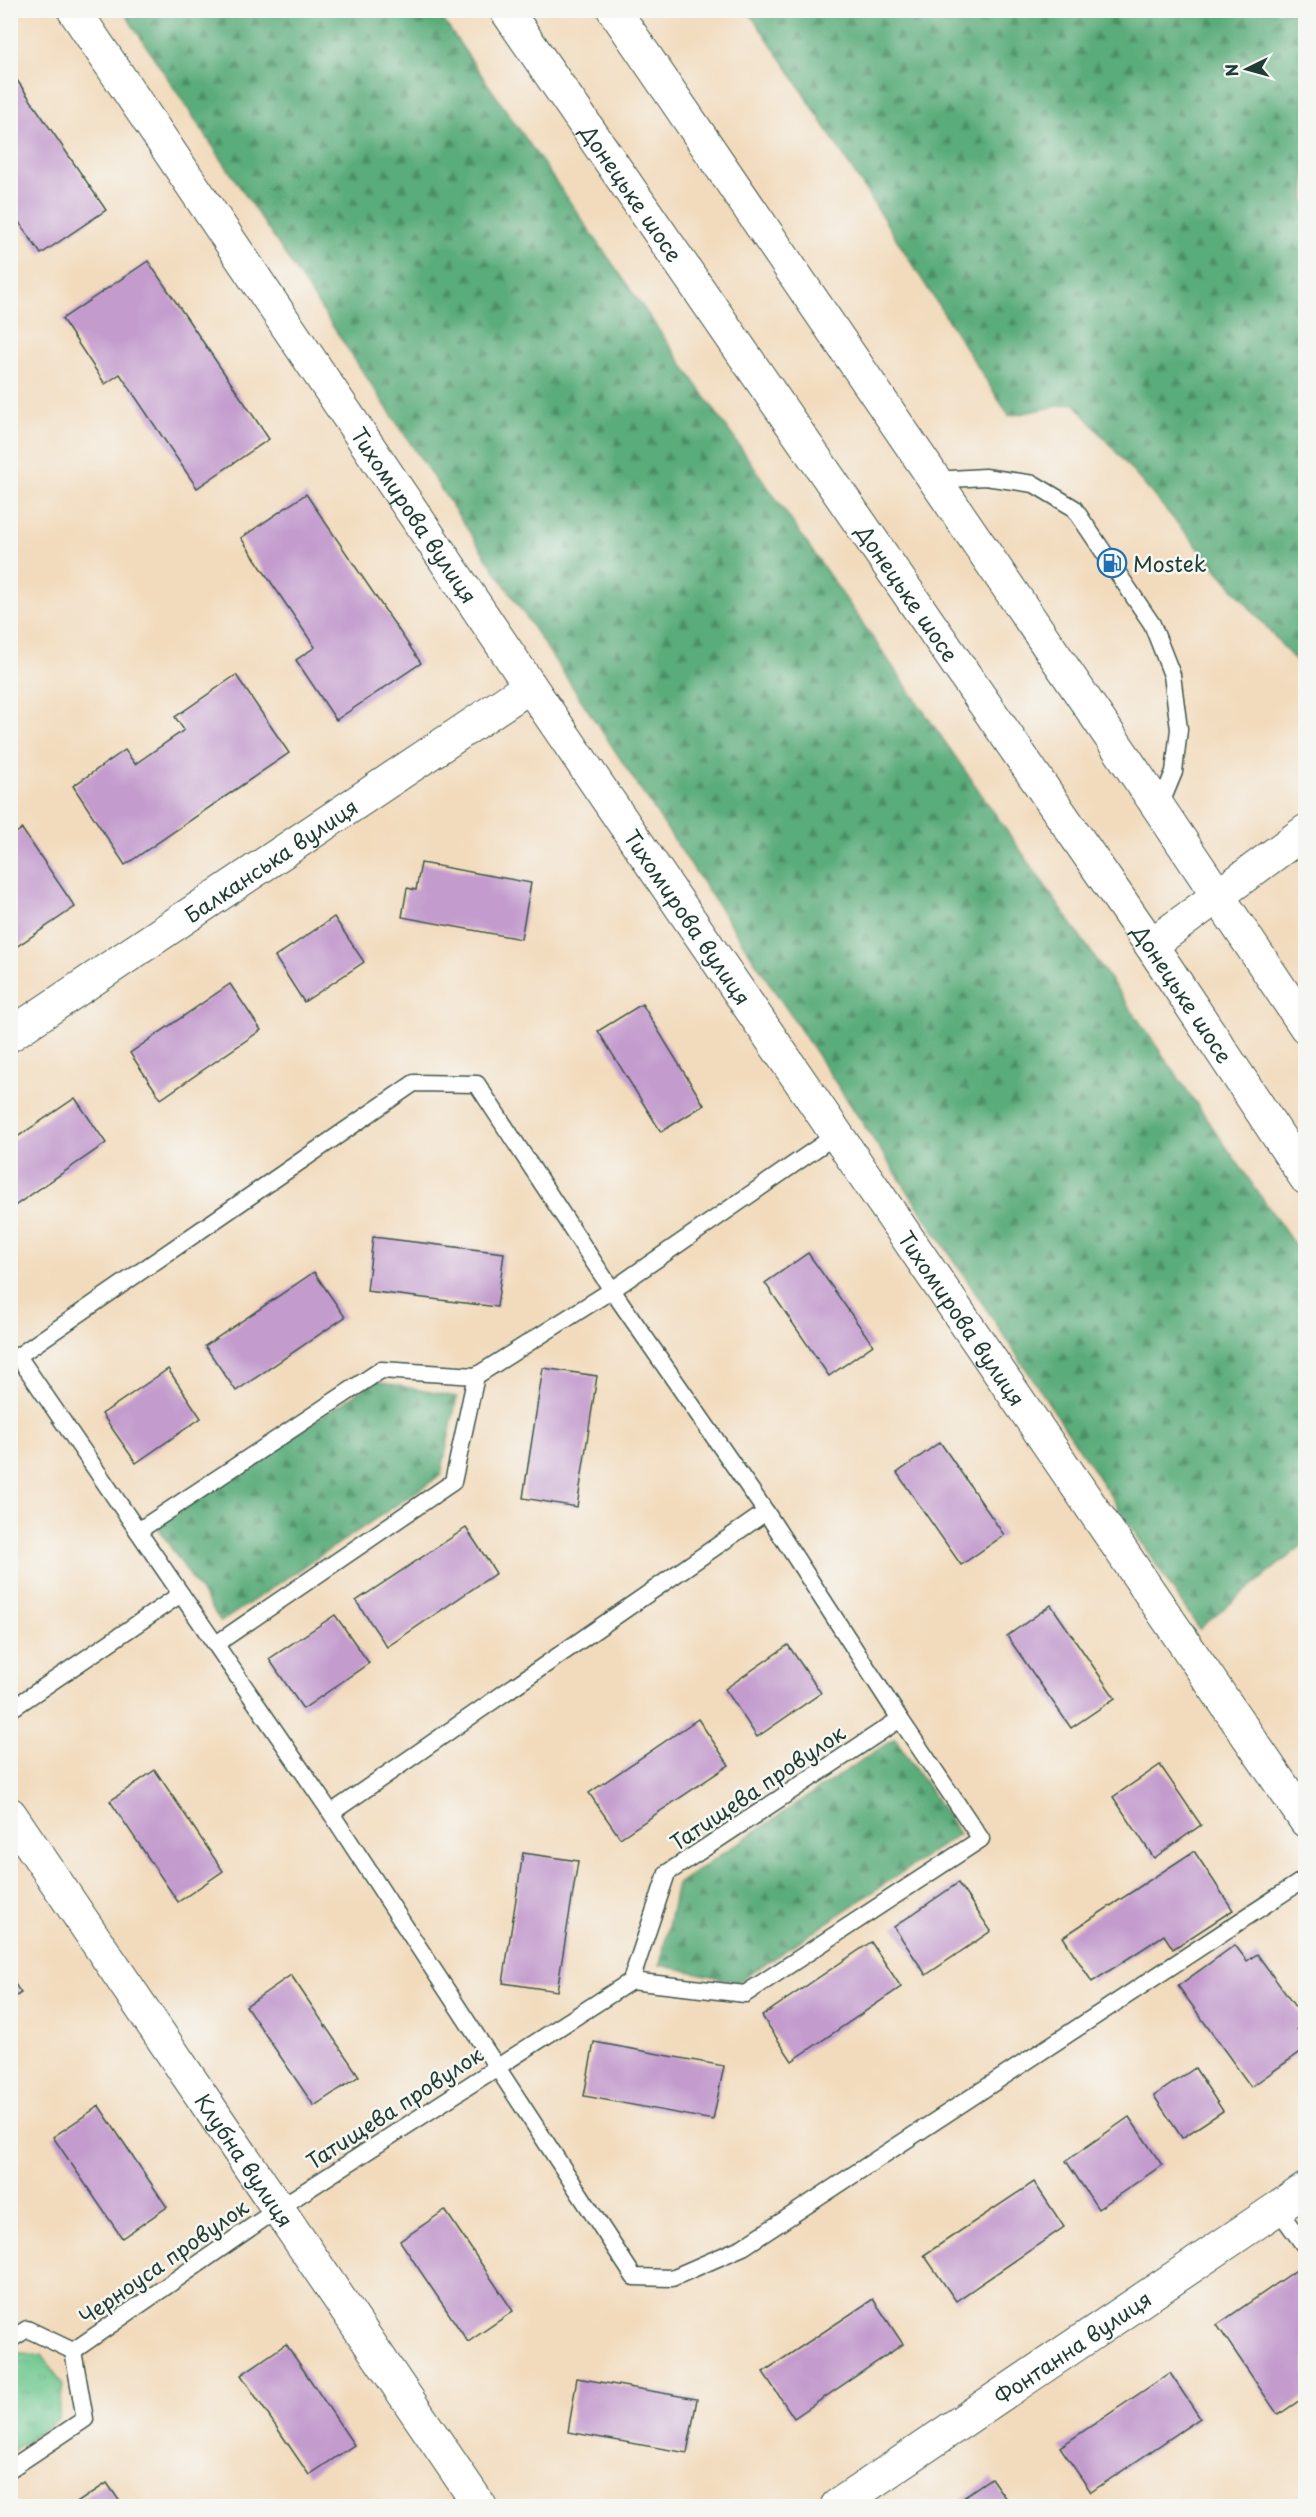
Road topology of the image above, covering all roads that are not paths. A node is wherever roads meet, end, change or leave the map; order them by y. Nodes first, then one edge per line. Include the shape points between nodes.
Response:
1 (74, 10) edge
2 (506, 10) edge
3 (615, 10) edge
4 (934, 480) junction
5 (530, 686) junction
6 (1160, 808) junction
7 (1305, 831) edge
8 (1217, 895) junction
9 (1151, 945) junction
10 (1305, 1027) edge
11 (10, 1035) edge
12 (836, 1135) junction
13 (1305, 1178) edge
14 (612, 1290) junction
15 (476, 1377) junction
16 (766, 1512) junction
17 (138, 1531) junction
18 (181, 1594) junction
19 (216, 1644) junction
20 (10, 1710) edge
21 (900, 1719) junction
22 (331, 1813) junction
23 (10, 1814) edge
24 (1305, 1821) edge
25 (1305, 1878) edge
26 (631, 1981) junction
27 (497, 2067) junction
28 (1305, 2188) edge
29 (279, 2208) junction
30 (1277, 2208) junction
31 (1305, 2248) edge
32 (10, 2340) edge
33 (73, 2351) junction
34 (10, 2469) edge
35 (480, 2506) edge
36 (837, 2506) edge

1 - 5 street, Тихомирова вулиця
2 - 9 street, Донецьке шосе
3 - 4 street
4 - 6 street
4 - 6 lane via 985,477 1034,484 1074,508 1152,624 1173,675 1179,729 1174,772
5 - 11 street, Балканська вулиця
5 - 12 street, Тихомирова вулиця
6 - 8 street
7 - 8 street
8 - 9 street
8 - 10 street
9 - 13 street, Донецьке шосе
12 - 14 lane
12 - 24 street, Тихомирова вулиця
14 - 15 lane
14 - 16 lane
14 - 17 lane via 477,1084 414,1083 18,1356
15 - 17 lane via 381,1370
15 - 19 lane via 453,1482
16 - 21 lane
16 - 22 lane
17 - 18 lane
18 - 19 lane
18 - 20 lane
19 - 22 lane
21 - 26 lane, Татищева провулок via 667,1873
21 - 26 lane via 981,1839 745,1994
22 - 27 lane
23 - 29 street, Клубна вулиця
25 - 27 lane via 743,2247 672,2278 634,2277
26 - 27 lane, Татищева провулок
27 - 29 lane, Татищева провулок
28 - 30 street, Фонтанна вулиця
29 - 33 lane, Черноуса провулок
29 - 35 street, Клубна вулиця
30 - 31 lane
30 - 36 street, Фонтанна вулиця
32 - 33 lane, Черноуса провулок via 27,2329
33 - 34 lane, Черноуса провулок via 85,2419

